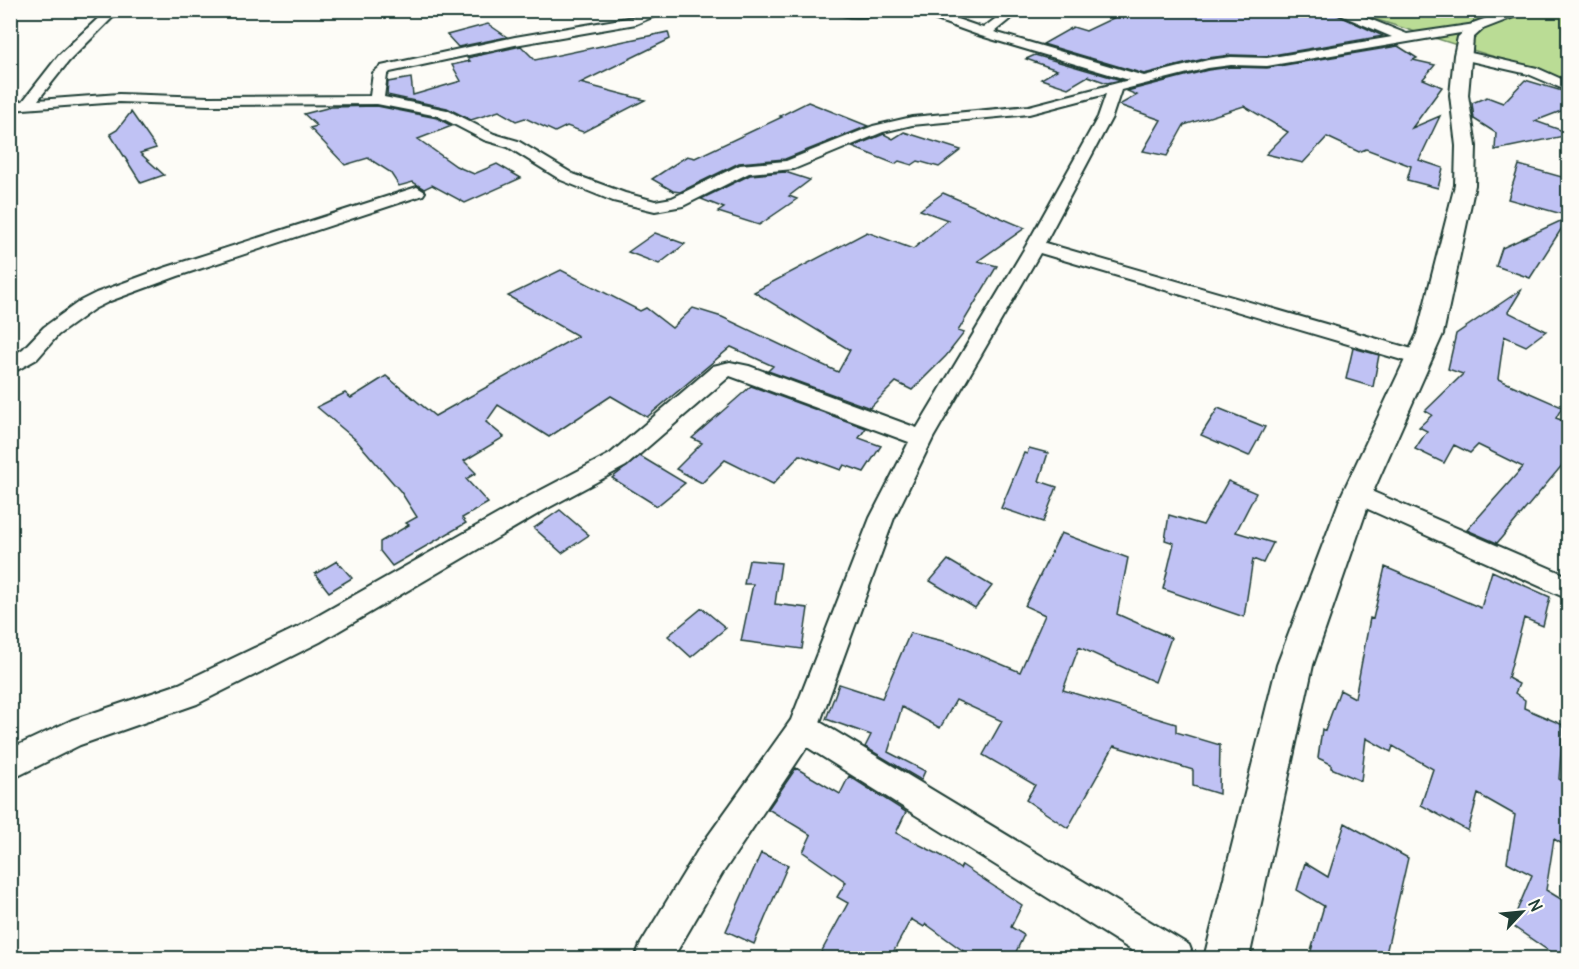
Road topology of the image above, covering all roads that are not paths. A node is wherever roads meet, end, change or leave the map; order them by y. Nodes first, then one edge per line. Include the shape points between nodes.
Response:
1 (114, 10) edge
2 (663, 10) edge
3 (836, 10) edge
4 (881, 10) edge
5 (915, 10) edge
6 (1015, 10) edge
7 (1335, 10) edge
8 (1525, 10) edge
9 (1478, 26) junction
10 (985, 33) junction
11 (1408, 39) junction
12 (1462, 55) junction
13 (1146, 81) junction
14 (1569, 87) edge
15 (1115, 89) junction
16 (377, 100) junction
17 (27, 105) junction
18 (10, 106) edge
19 (417, 192) dead end
20 (1035, 246) junction
21 (1419, 358) junction
22 (10, 367) edge
23 (922, 438) junction
24 (1357, 494) junction
25 (1569, 588) edge
26 (803, 728) junction
27 (10, 765) edge
28 (653, 958) edge
29 (1176, 958) edge
30 (1226, 958) edge

1 - 17 street via 63,58
2 - 16 street via 636,20 386,69 380,73
3 - 4 street
5 - 10 street
6 - 10 street
7 - 11 street
8 - 9 street
9 - 11 street
9 - 12 street via 1466,37
10 - 13 street
11 - 13 street via 1267,62 1208,64
12 - 14 street via 1532,71
12 - 21 street via 1458,95 1466,146 1465,185 1430,334
13 - 15 street
15 - 16 street via 1029,110 912,121 878,129 788,166 746,168 677,202 655,206 567,177 520,147 489,137 442,112
15 - 20 street via 1105,117
16 - 17 street via 208,102 119,98
17 - 18 street
19 - 22 street via 103,297 51,331 30,354
20 - 21 street
20 - 23 street
21 - 24 street
23 - 26 street via 882,518
23 - 27 street via 742,371 720,371 618,459 310,634 187,695 72,734
24 - 25 street
24 - 30 street via 1295,665
26 - 28 street via 710,862
26 - 29 street

